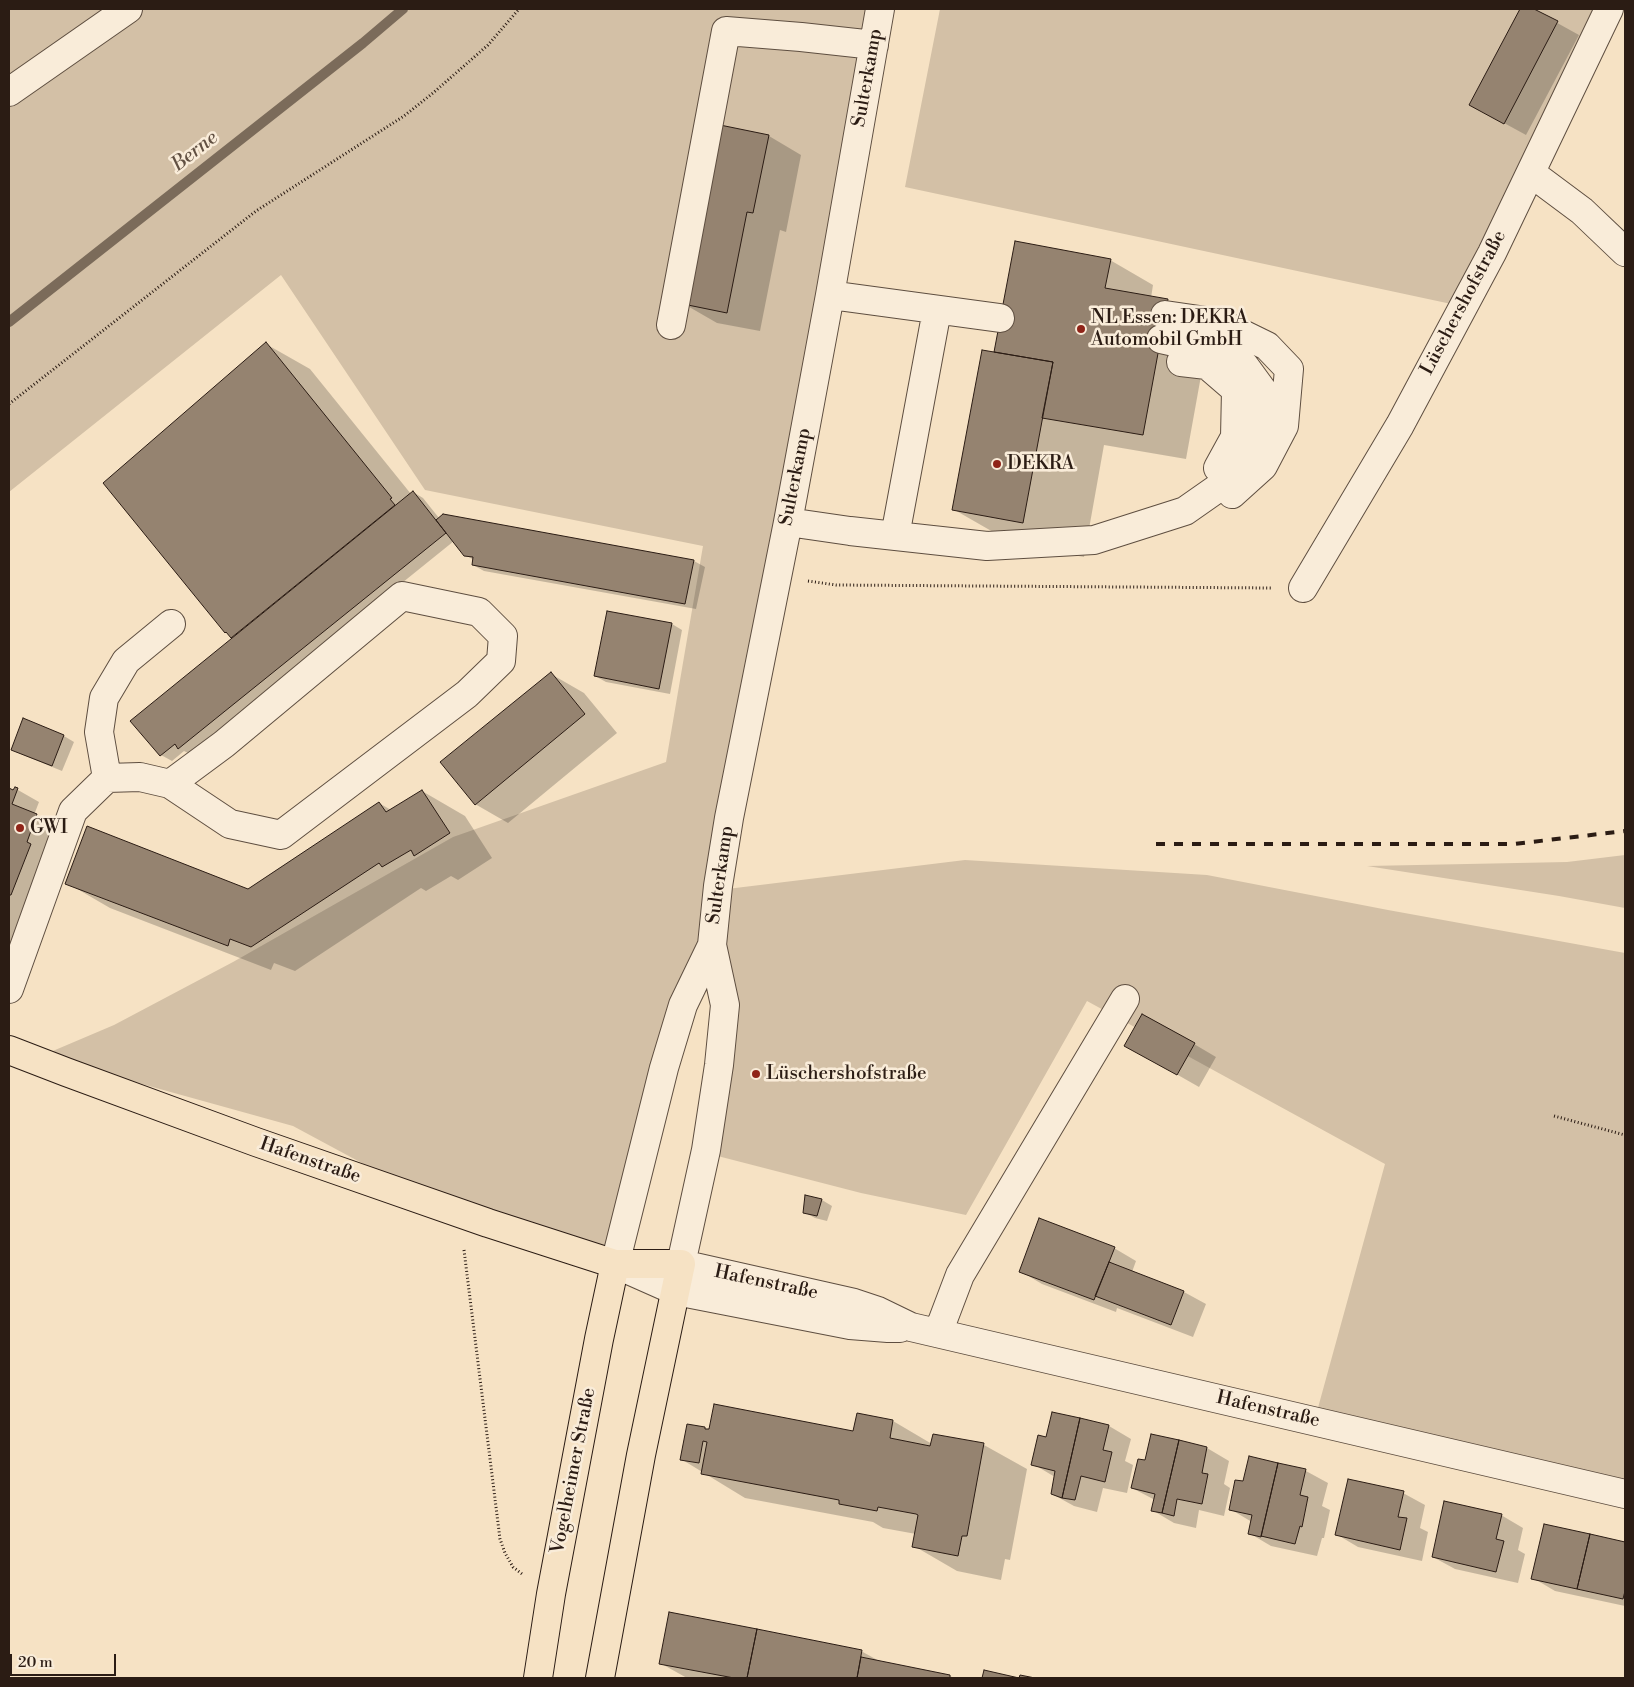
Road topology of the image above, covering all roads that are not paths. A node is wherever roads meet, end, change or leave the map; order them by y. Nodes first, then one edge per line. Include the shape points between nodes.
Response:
1 (128, 9) edge
2 (880, 9) edge
3 (1609, 9) edge
4 (874, 46) junction
5 (9, 92) edge
6 (1531, 172) junction
7 (1625, 252) edge
8 (830, 295) junction
9 (937, 310) junction
10 (1000, 318) dead end
11 (671, 324) dead end
12 (1161, 338) dead end
13 (788, 522) junction
14 (894, 536) junction
15 (1302, 588) road end
16 (171, 624) dead end
17 (107, 778) junction
18 (170, 784) junction
19 (712, 945) junction
20 (9, 989) edge
21 (1125, 999) dead end
22 (9, 1050) edge
23 (615, 1264) junction
24 (681, 1264) junction
25 (676, 1292) junction
26 (912, 1327) junction
27 (938, 1333) junction
28 (1625, 1494) edge
29 (538, 1678) edge
30 (600, 1678) edge

1 - 5 street
2 - 4 street, Sulterkamp
3 - 6 street, Lüschershofstraße
4 - 8 street, Sulterkamp
4 - 11 street via 726,31
6 - 7 street via 1582,211
6 - 15 street, Lüschershofstraße via 1492,253 1400,425
8 - 9 street
8 - 13 street, Sulterkamp
9 - 10 street
9 - 14 street
12 - 14 street via 1215,351 1244,365 1263,391 1260,430 1235,476 1185,511 1094,540 987,546
13 - 14 street
13 - 19 street, Sulterkamp via 729,818
16 - 17 street via 126,661 104,698 99,732
17 - 18 street via 140,777
17 - 20 street via 73,810
18 - 18 street via 224,744 402,596 479,612 503,636 501,661 467,694 281,835 230,824
19 - 23 street, Sulterkamp via 683,1005
19 - 24 street, Sulterkamp via 725,1005 706,1150
21 - 27 street via 960,1274
22 - 23 main road, Hafenstraße via 247,1138
23 - 24 main road, Hafenstraße
23 - 25 street, Hafenstraße
23 - 29 main road, Vogelheimer Straße via 551,1594
24 - 25 main road, Sulterkamp
24 - 26 street, Hafenstraße via 854,1303
25 - 26 street, Hafenstraße via 850,1325
25 - 30 main road via 641,1456
26 - 27 street, Hafenstraße
27 - 28 street, Hafenstraße

